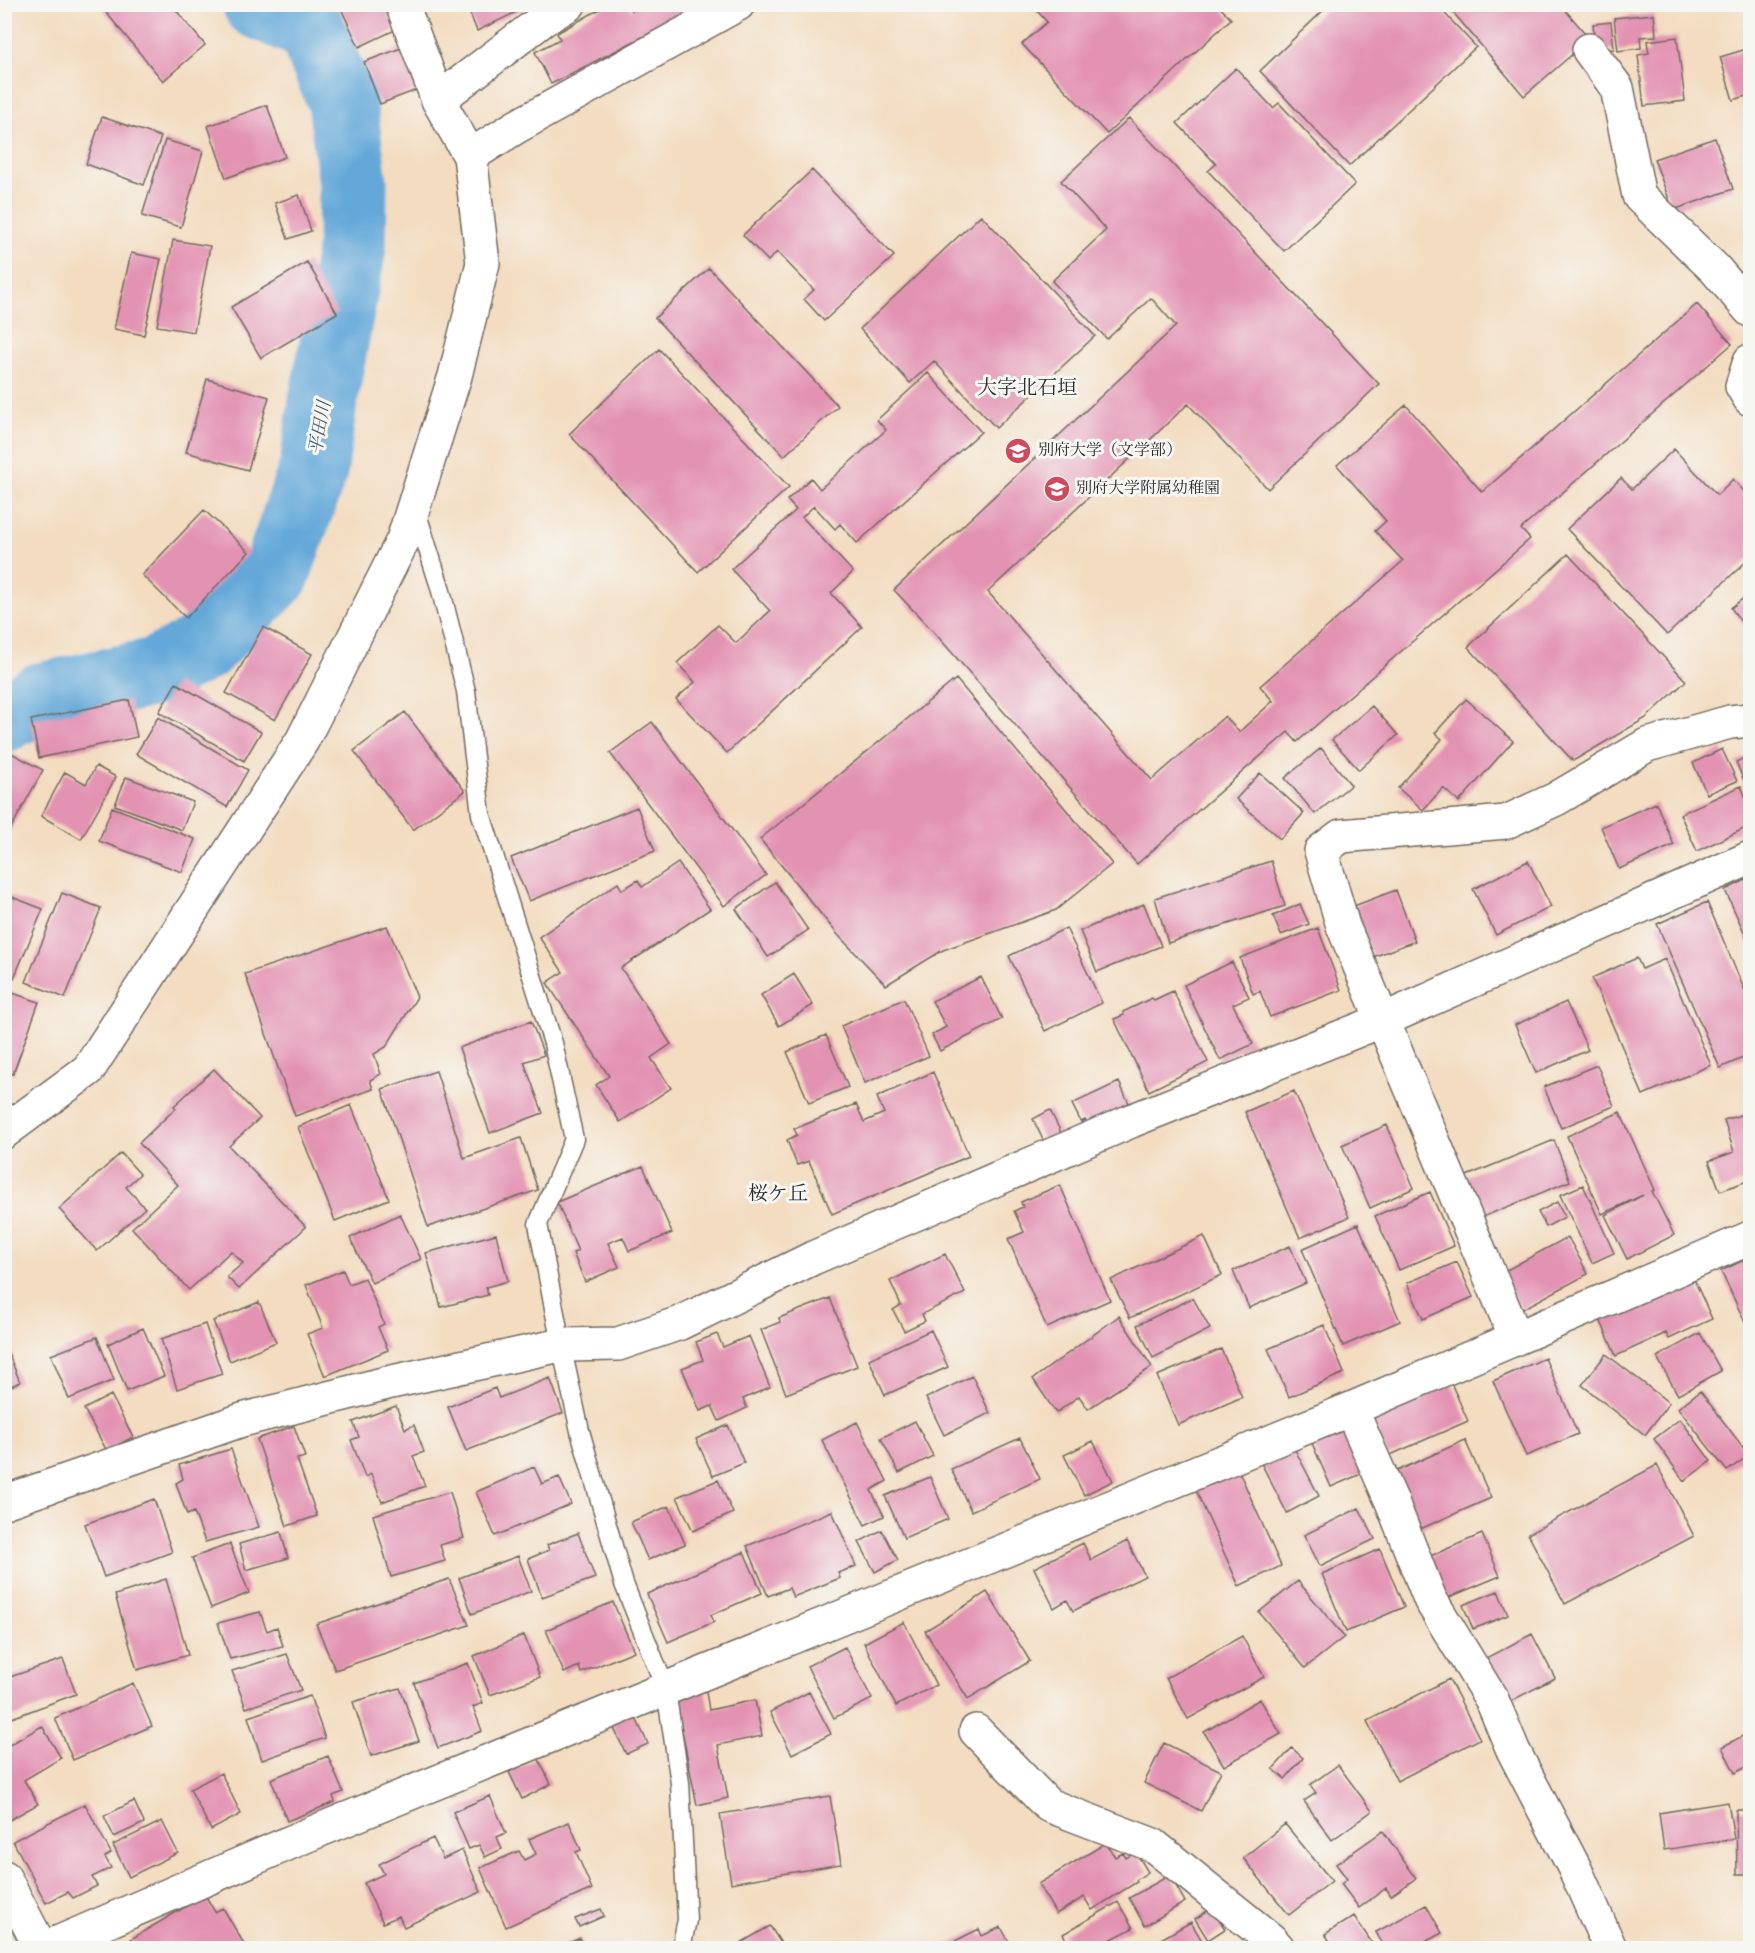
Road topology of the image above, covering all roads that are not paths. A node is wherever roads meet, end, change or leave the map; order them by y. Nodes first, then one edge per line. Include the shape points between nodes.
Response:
1 (402, 4) edge
2 (569, 4) edge
3 (738, 4) edge
4 (704, 13) edge
5 (1589, 50) dead end
6 (438, 100) junction
7 (470, 156) junction
8 (1750, 310) edge
9 (1750, 361) edge
10 (1750, 399) edge
11 (414, 504) junction
12 (1750, 720) edge
13 (1750, 858) edge
14 (1381, 1021) junction
15 (4, 1132) edge
16 (1750, 1238) edge
17 (1516, 1338) junction
18 (561, 1344) junction
19 (1351, 1409) junction
20 (4, 1502) edge
21 (666, 1690) junction
22 (976, 1731) dead end
23 (4, 1877) edge
24 (41, 1948) edge
25 (46, 1948) edge
26 (681, 1948) edge
27 (1278, 1948) edge
28 (1610, 1948) edge

1 - 6 street
2 - 6 street
3 - 4 street
4 - 7 street
5 - 8 street via 1617,88 1640,196
6 - 7 street
7 - 11 street via 483,263 455,376
9 - 10 street via 1742,387
11 - 15 street via 403,540 302,741 88,1070
11 - 18 lane via 466,691 481,814 553,1043 574,1138 538,1224
12 - 14 street via 1647,745 1556,799 1506,822 1341,836 1321,851 1342,926
13 - 14 street
14 - 17 street
14 - 18 street via 1120,1125 813,1258 680,1323 618,1344
16 - 17 street
17 - 19 street
18 - 20 street via 242,1420
18 - 21 lane via 580,1431 624,1584
19 - 21 street
19 - 28 street via 1430,1599 1492,1700
21 - 25 street via 310,1834
21 - 26 lane via 680,1783 687,1920
22 - 27 street via 1048,1805 1153,1845
23 - 24 street

